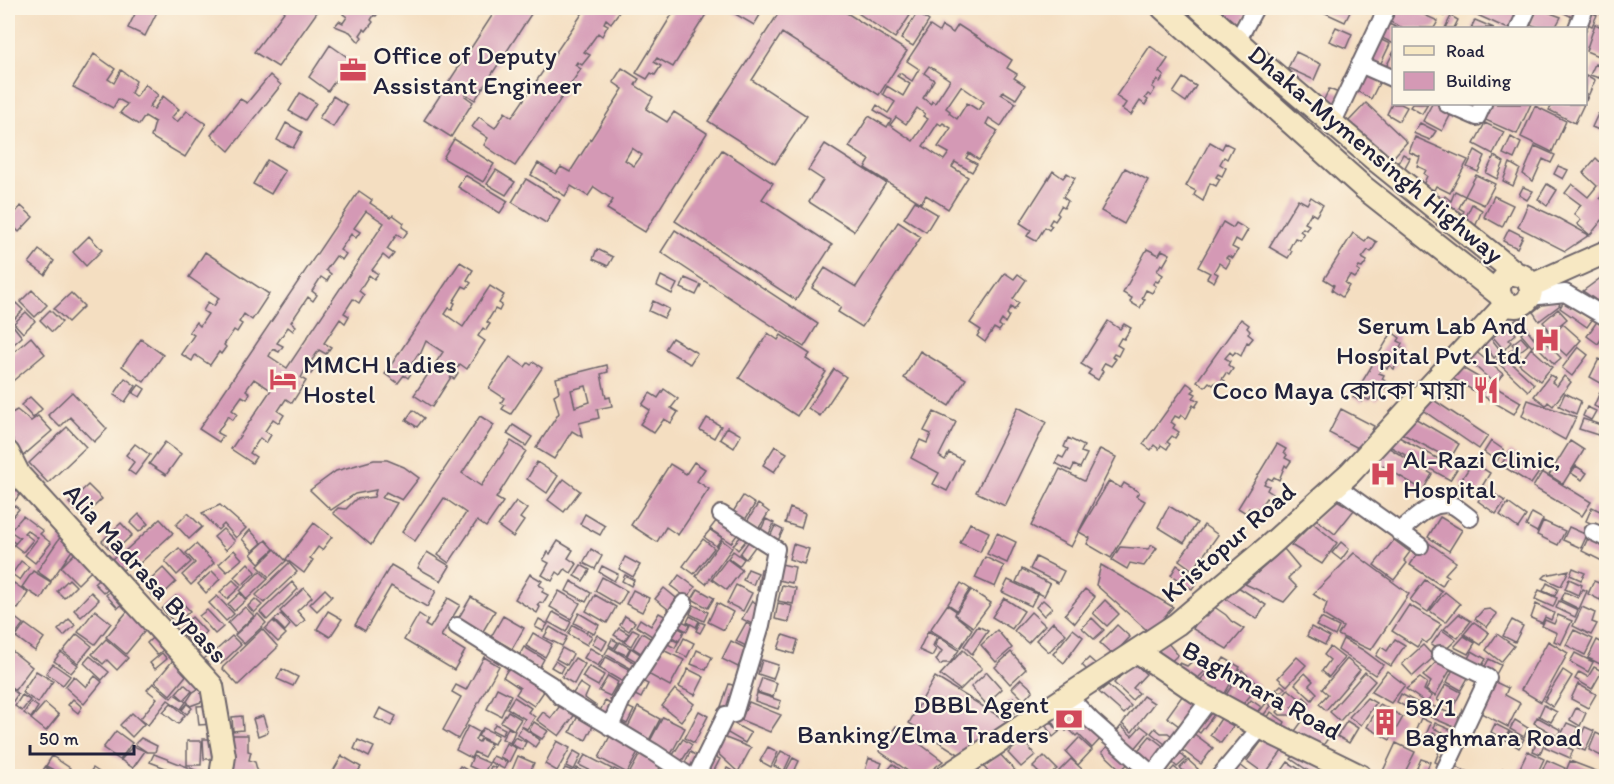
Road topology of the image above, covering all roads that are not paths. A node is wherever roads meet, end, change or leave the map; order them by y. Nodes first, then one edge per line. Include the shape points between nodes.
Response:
1 (1163, 8) edge
2 (1200, 8) edge
3 (1255, 8) edge
4 (1387, 8) edge
5 (1528, 8) edge
6 (1585, 8) edge
7 (1519, 27) edge
8 (1577, 27) edge
9 (1236, 39) junction
10 (1360, 64) junction
11 (1392, 78) edge
12 (1449, 105) edge
13 (1483, 105) edge
14 (1333, 122) junction
15 (1606, 252) edge
16 (1526, 286) junction
17 (1503, 299) junction
18 (1606, 317) edge
19 (8, 453) edge
20 (1336, 486) junction
21 (721, 514) dead end
22 (1470, 518) dead end
23 (1399, 532) junction
24 (1420, 546) dead end
25 (684, 603) dead end
26 (456, 626) dead end
27 (1137, 651) junction
28 (1440, 654) dead end
29 (1068, 696) junction
30 (1210, 699) junction
31 (610, 727) junction
32 (1261, 727) junction
33 (1152, 775) edge
34 (221, 777) edge
35 (689, 777) edge
36 (696, 777) edge
37 (947, 777) edge
38 (1220, 777) edge
39 (1360, 777) edge
40 (1442, 777) edge

1 - 17 main road, Dhaka-Mymensingh Highway via 1363,187
2 - 9 main road, Dhaka-Mymensingh Highway
3 - 9 street
4 - 10 street
5 - 7 street
6 - 8 street
9 - 14 main road, Dhaka-Mymensingh Highway
10 - 11 street
10 - 14 street
12 - 13 street via 1477,117
14 - 16 main road, Dhaka-Mymensingh Highway
15 - 16 main road
16 - 17 main road via 1520,306
16 - 18 street via 1566,293
17 - 20 main road, Kristopur Road
19 - 34 main road, Alia Madrasa Bypass via 19,475 212,686 224,756
20 - 23 street
20 - 27 main road, Kristopur Road via 1177,624
21 - 36 street via 776,549 762,625 734,714 726,714
22 - 23 street via 1454,506 1442,504 1431,507
23 - 24 street
25 - 31 street via 622,699
26 - 31 street
27 - 29 main road, Kristopur Road
27 - 30 main road, Baghmara Road
28 - 40 street via 1488,678
29 - 33 street
29 - 37 main road, Kristopur Road
30 - 32 main road, Baghmara Road
30 - 33 street
31 - 35 street
32 - 38 street
32 - 39 main road, Baghmara Road

